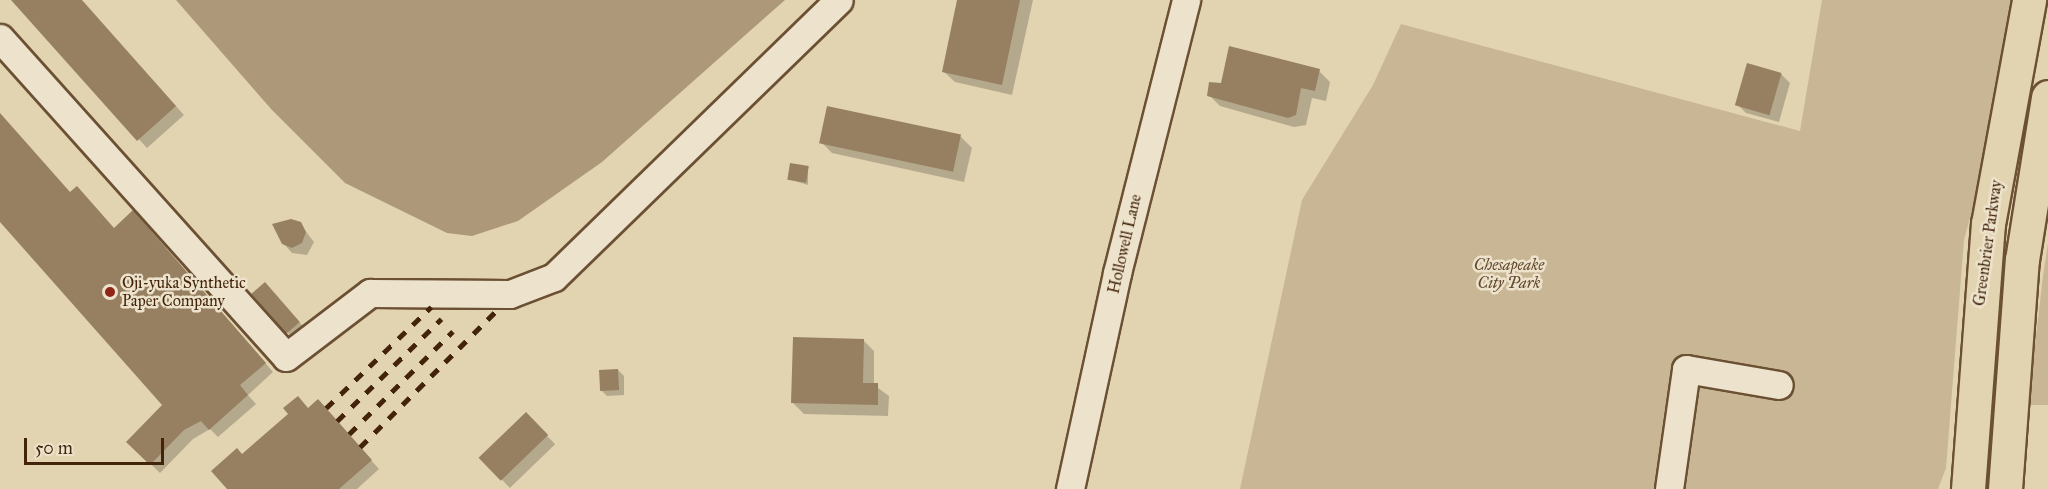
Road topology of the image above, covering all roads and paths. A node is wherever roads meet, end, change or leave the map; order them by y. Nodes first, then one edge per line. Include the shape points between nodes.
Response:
1 (839, 0) edge
2 (1186, 0) edge
3 (2029, 0) edge
4 (0, 38) edge
5 (2048, 97) edge
6 (1779, 385) dead end
7 (1070, 489) edge
8 (1669, 489) edge
9 (1968, 489) edge
10 (2005, 489) edge

1 - 4 street via 554,277 510,294 370,293 286,357
2 - 7 street, Hollowell Lane via 1117,273
3 - 9 main road, Greenbrier Parkway via 1988,224 1973,368
5 - 10 main road via 2022,260
6 - 8 street via 1686,369

